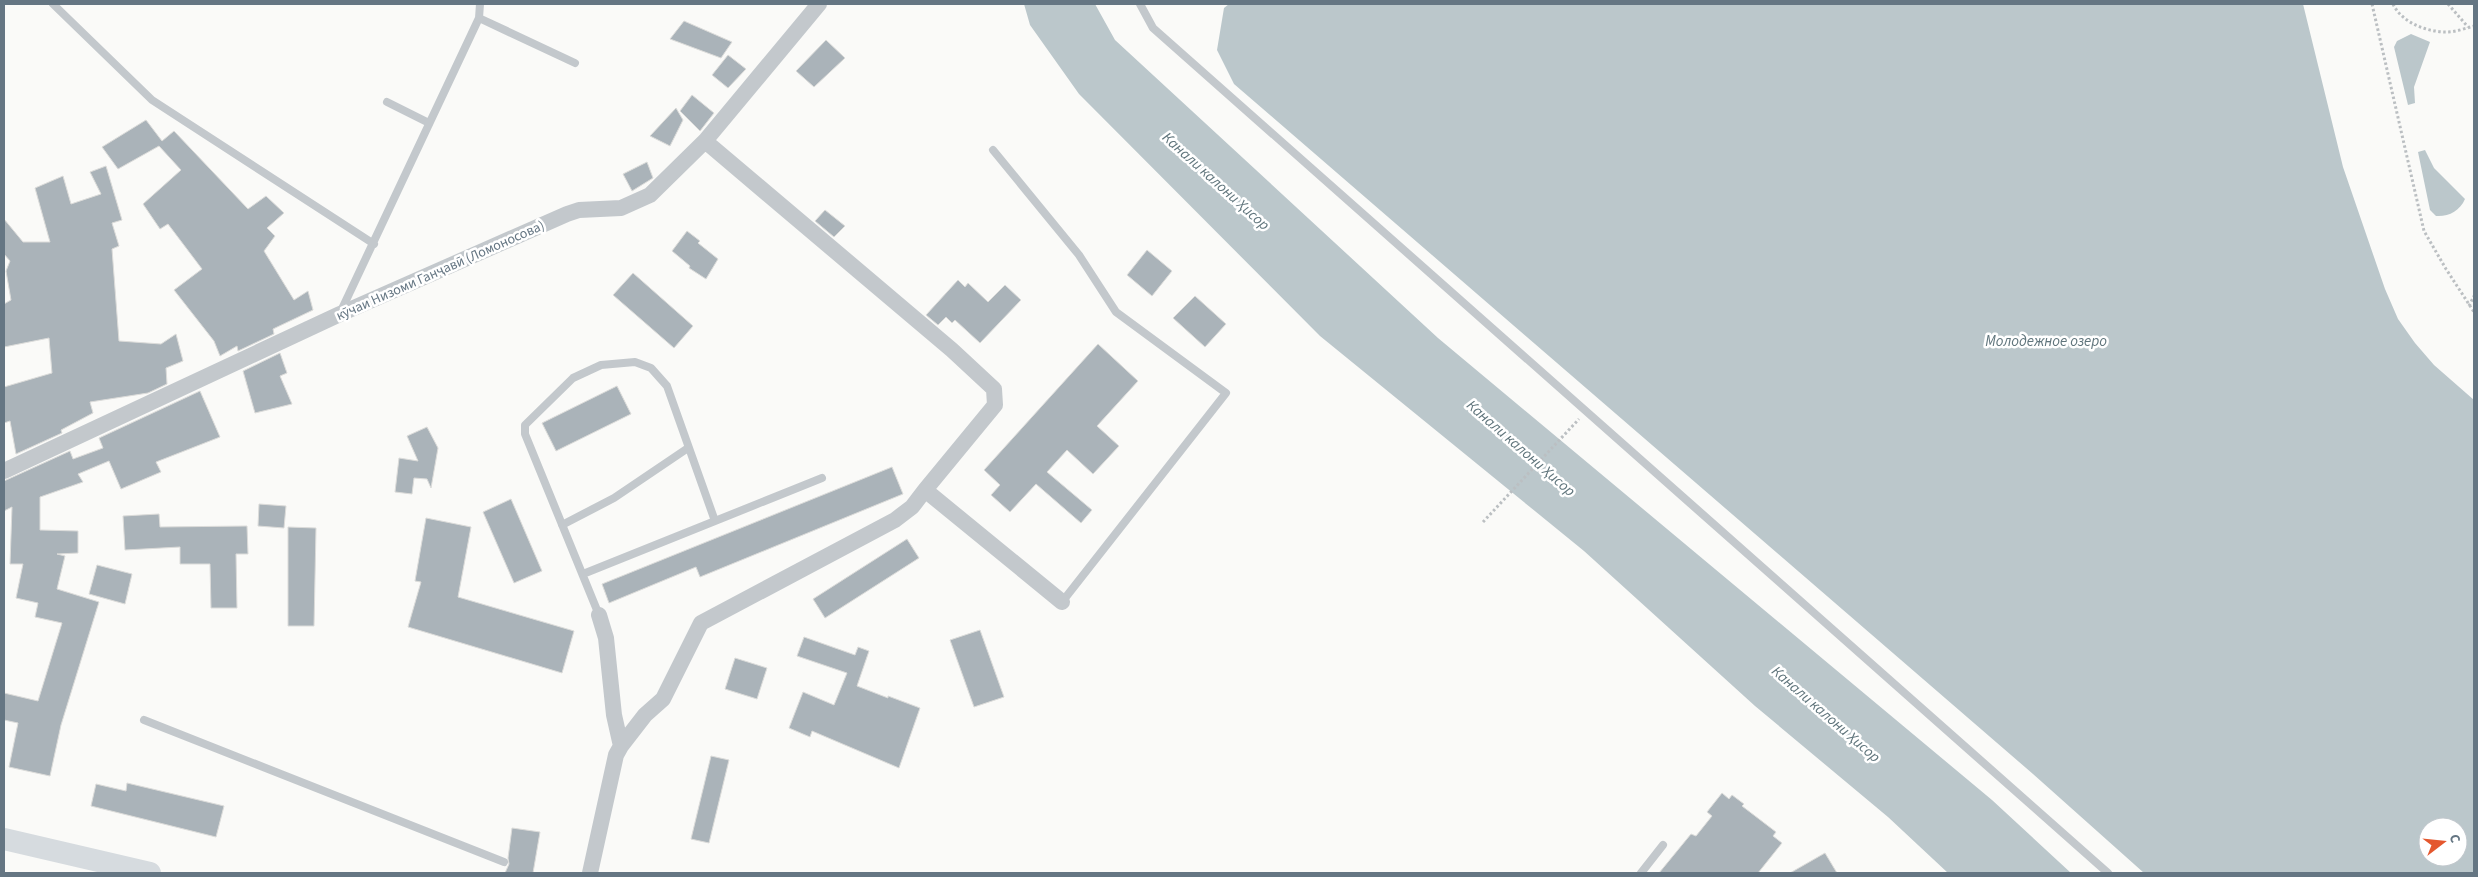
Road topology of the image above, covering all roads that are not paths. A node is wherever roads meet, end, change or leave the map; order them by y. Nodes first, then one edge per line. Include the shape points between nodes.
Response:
1 (53, 4) edge
2 (480, 4) edge
3 (819, 4) edge
4 (1140, 4) edge
5 (479, 18) junction
6 (575, 63) dead end
7 (387, 102) dead end
8 (429, 123) junction
9 (705, 141) junction
10 (993, 150) dead end
11 (374, 244) junction
12 (340, 314) junction
13 (688, 448) junction
14 (4, 472) edge
15 (822, 478) dead end
16 (925, 490) junction
17 (715, 520) junction
18 (562, 525) junction
19 (582, 574) junction
20 (1062, 602) joint
21 (599, 615) joint
22 (144, 720) dead end
23 (621, 746) junction
24 (4, 839) edge
25 (1662, 845) dead end
26 (504, 862) dead end
27 (141, 872) edge
28 (590, 873) edge
29 (1641, 873) edge
30 (2108, 873) edge

1 - 11 lane via 152,100
2 - 5 lane
3 - 9 street, кӯчаи Низоми Ганҷавӣ (Ломоносова)
4 - 30 lane via 1153,28
5 - 6 lane
5 - 8 lane
7 - 8 lane
8 - 11 lane
9 - 12 street, кӯчаи Низоми Ганҷавӣ (Ломоносова) via 650,195 633,204 567,214
9 - 16 street via 994,389 995,405
10 - 20 lane via 1071,244 1116,312 1226,393
11 - 12 lane
12 - 14 street, кӯчаи Низоми Ганҷавӣ (Ломоносова)
13 - 17 lane
13 - 18 lane via 614,498
13 - 18 lane via 667,386 651,368 635,362 601,365 573,378 525,425 525,434
15 - 17 lane
16 - 20 street
16 - 23 street via 912,507 894,520 701,624 663,700 645,715
17 - 19 lane
18 - 19 lane
19 - 21 lane
21 - 23 street via 606,638 614,715
22 - 26 lane
23 - 28 street via 612,768
24 - 27 street
25 - 29 lane

